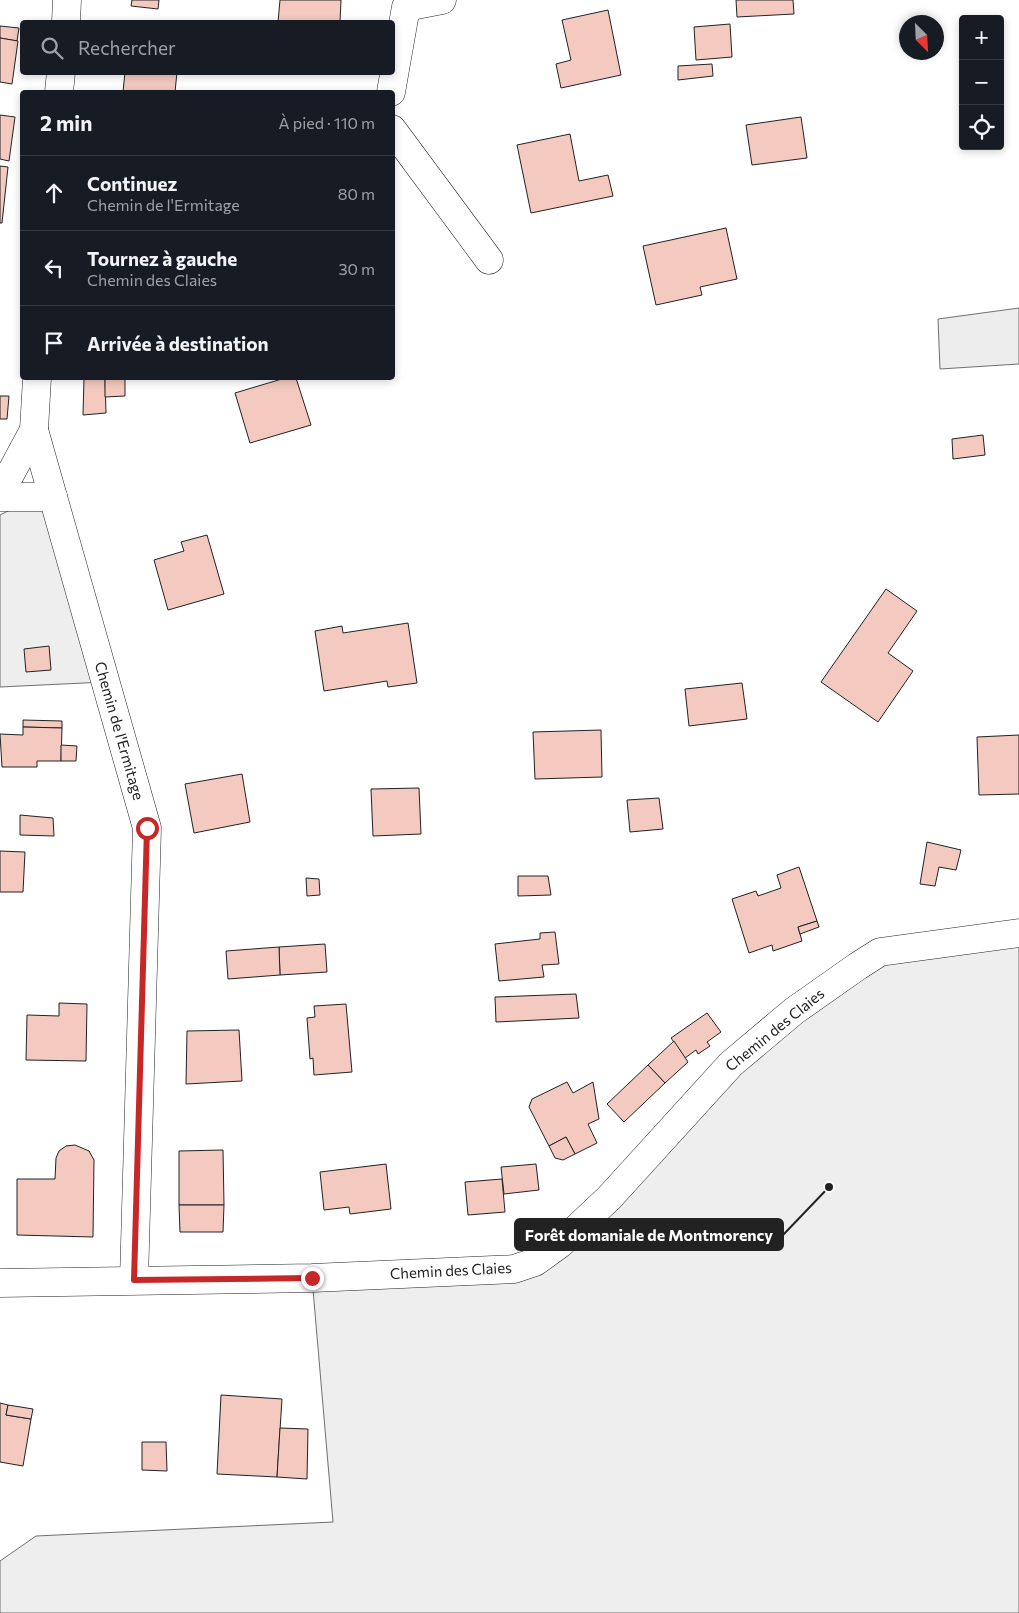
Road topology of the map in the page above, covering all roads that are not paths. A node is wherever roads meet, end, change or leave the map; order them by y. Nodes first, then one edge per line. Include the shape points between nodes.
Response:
1 (68, 0) edge
2 (442, 0) edge
3 (66, 20) edge
4 (395, 74) edge
5 (61, 75) edge
6 (395, 75) edge
7 (60, 90) edge
8 (392, 90) edge
9 (395, 134) edge
10 (489, 260) dead end
11 (38, 380) edge
12 (34, 430) junction
13 (0, 495) edge
14 (53, 497) junction
15 (1019, 933) edge
16 (134, 1280) junction
17 (0, 1283) edge

1 - 3 street
2 - 4 street via 406,6
5 - 7 street
6 - 8 street
9 - 10 street
11 - 12 street
12 - 13 street
12 - 14 street, Chemin de l'Ermitage
13 - 14 street
14 - 16 street, Chemin de l'Ermitage via 147,828
15 - 16 street, Chemin des Claies via 880,952 794,1011 731,1064 609,1198 560,1244 535,1262 514,1269 495,1270 312,1278
16 - 17 street, Chemin des Claies

